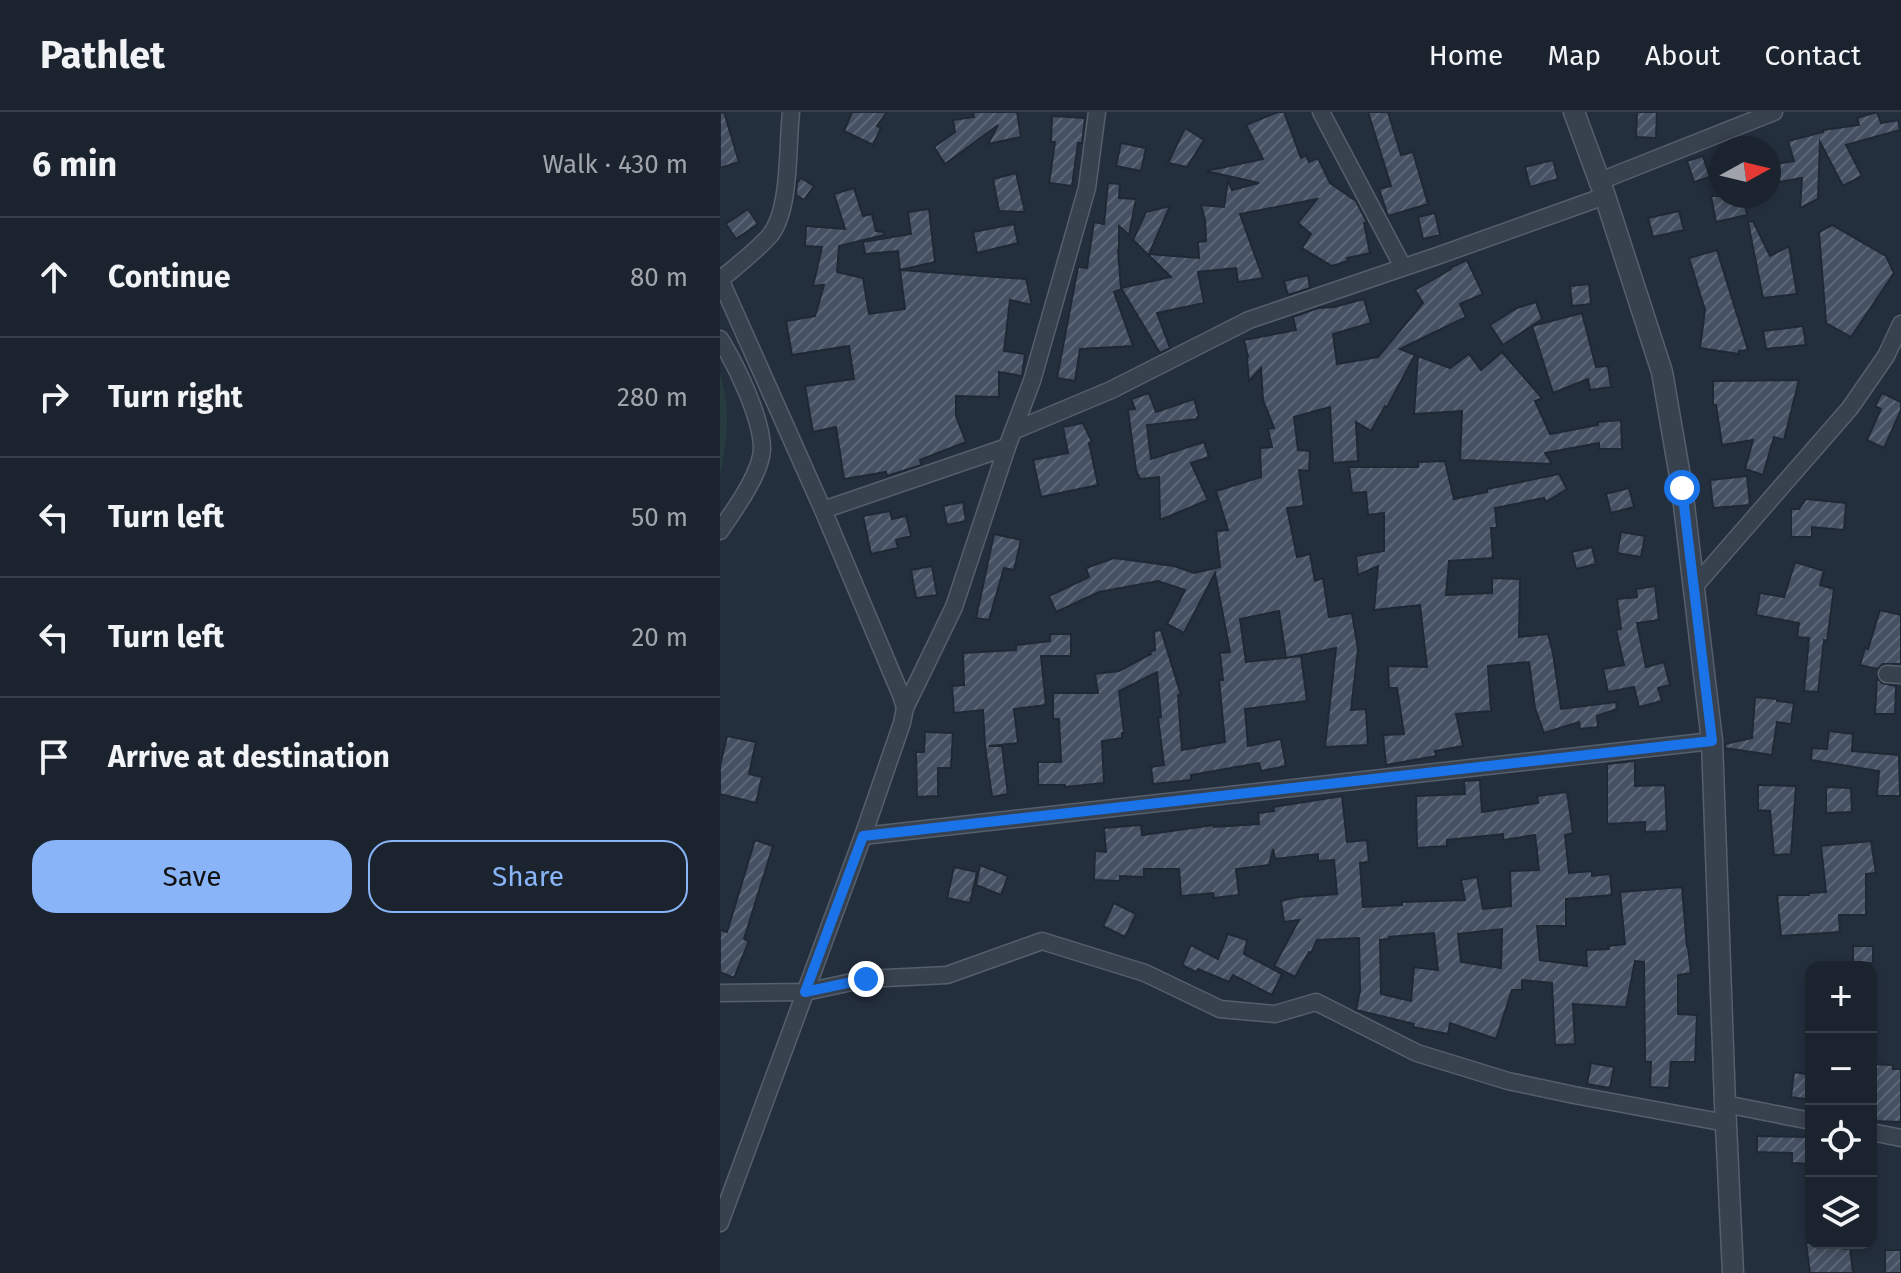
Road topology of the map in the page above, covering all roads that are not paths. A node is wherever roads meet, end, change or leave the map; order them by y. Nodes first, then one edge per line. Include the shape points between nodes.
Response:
1 (791, 112) edge
2 (1097, 112) edge
3 (1321, 112) edge
4 (1574, 112) edge
5 (1774, 112) edge
6 (1603, 188) junction
7 (1403, 267) junction
8 (720, 280) edge
9 (1901, 324) edge
10 (720, 339) edge
11 (1010, 439) junction
12 (823, 510) junction
13 (720, 531) edge
14 (1694, 587) junction
15 (905, 708) junction
16 (1712, 741) junction
17 (863, 836) junction
18 (805, 992) junction
19 (720, 993) edge
20 (1725, 1114) junction
21 (1805, 1121) edge
22 (1877, 1133) edge
23 (1901, 1138) edge
24 (720, 1223) edge
25 (1733, 1273) edge

1 - 8 street via 780,217 770,235
2 - 11 street via 1087,188 1032,381
3 - 7 street
4 - 6 street
5 - 6 street
6 - 7 street
6 - 14 street via 1662,372
7 - 11 street via 1249,320
8 - 12 street
9 - 14 street via 1850,408
10 - 13 street via 753,407 762,451 751,485
11 - 12 street
11 - 15 street via 954,607
12 - 15 street
14 - 16 street
15 - 17 street
16 - 17 street
16 - 20 street
17 - 18 street
18 - 19 street
18 - 20 street via 866,979 947,975 1042,941 1145,973 1220,1009 1275,1014 1316,1002 1417,1053 1508,1081
18 - 24 street
20 - 21 street
20 - 25 street
22 - 23 street

